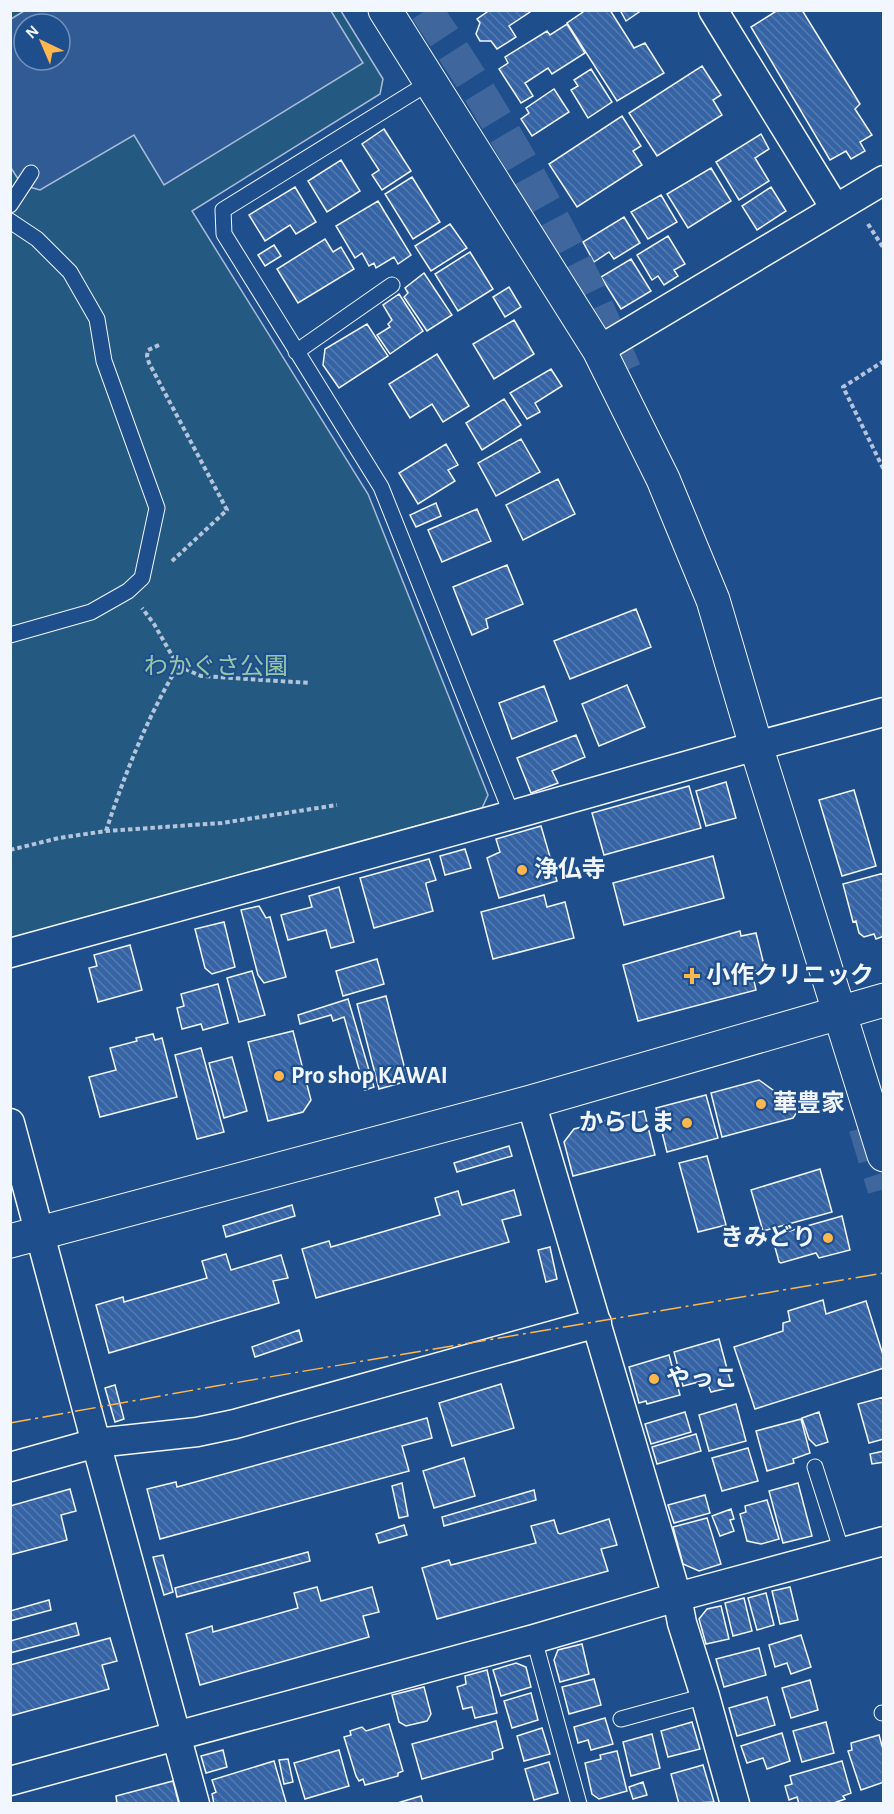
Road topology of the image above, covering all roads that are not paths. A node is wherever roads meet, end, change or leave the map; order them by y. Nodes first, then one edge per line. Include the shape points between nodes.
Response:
1 (385, 10) edge
2 (713, 10) edge
3 (430, 82) junction
4 (31, 173) dead end
5 (884, 180) edge
6 (10, 205) edge
7 (835, 208) junction
8 (10, 221) edge
9 (392, 285) dead end
10 (599, 350) junction
11 (296, 352) junction
12 (10, 635) edge
13 (884, 712) edge
14 (756, 746) junction
15 (512, 815) junction
16 (10, 953) edge
17 (884, 1000) edge
18 (839, 1012) junction
19 (531, 1101) junction
20 (10, 1123) edge
21 (884, 1155) tunnel mouth
22 (25, 1237) edge
23 (597, 1323) junction
24 (96, 1443) junction
25 (10, 1467) edge
26 (815, 1467) dead end
27 (884, 1541) edge
28 (842, 1552) junction
29 (677, 1598) junction
30 (534, 1639) junction
31 (705, 1696) junction
32 (621, 1719) dead end
33 (176, 1735) junction
34 (10, 1781) edge
35 (195, 1803) edge
36 (579, 1803) edge
37 (735, 1803) edge

1 - 3 street
2 - 7 street
3 - 10 street
3 - 11 lane via 223,210 224,234
4 - 6 lane
5 - 7 street
7 - 10 street
8 - 12 lane via 37,238 70,273 97,319 104,361 157,508 142,578 128,591 91,612
9 - 11 lane
10 - 14 street via 688,535 713,600
11 - 15 lane via 381,487
13 - 14 street
14 - 15 street
14 - 18 street
15 - 16 street
17 - 18 street
18 - 19 street
18 - 21 street
19 - 22 street
19 - 23 street
20 - 22 street
22 - 24 street
23 - 24 street via 235,1424
23 - 29 street
24 - 25 street
24 - 33 street
26 - 28 lane
27 - 28 street
28 - 29 street
29 - 30 street
29 - 31 street
30 - 33 street
30 - 36 lane
31 - 32 lane
31 - 37 street
33 - 34 street
33 - 35 street

